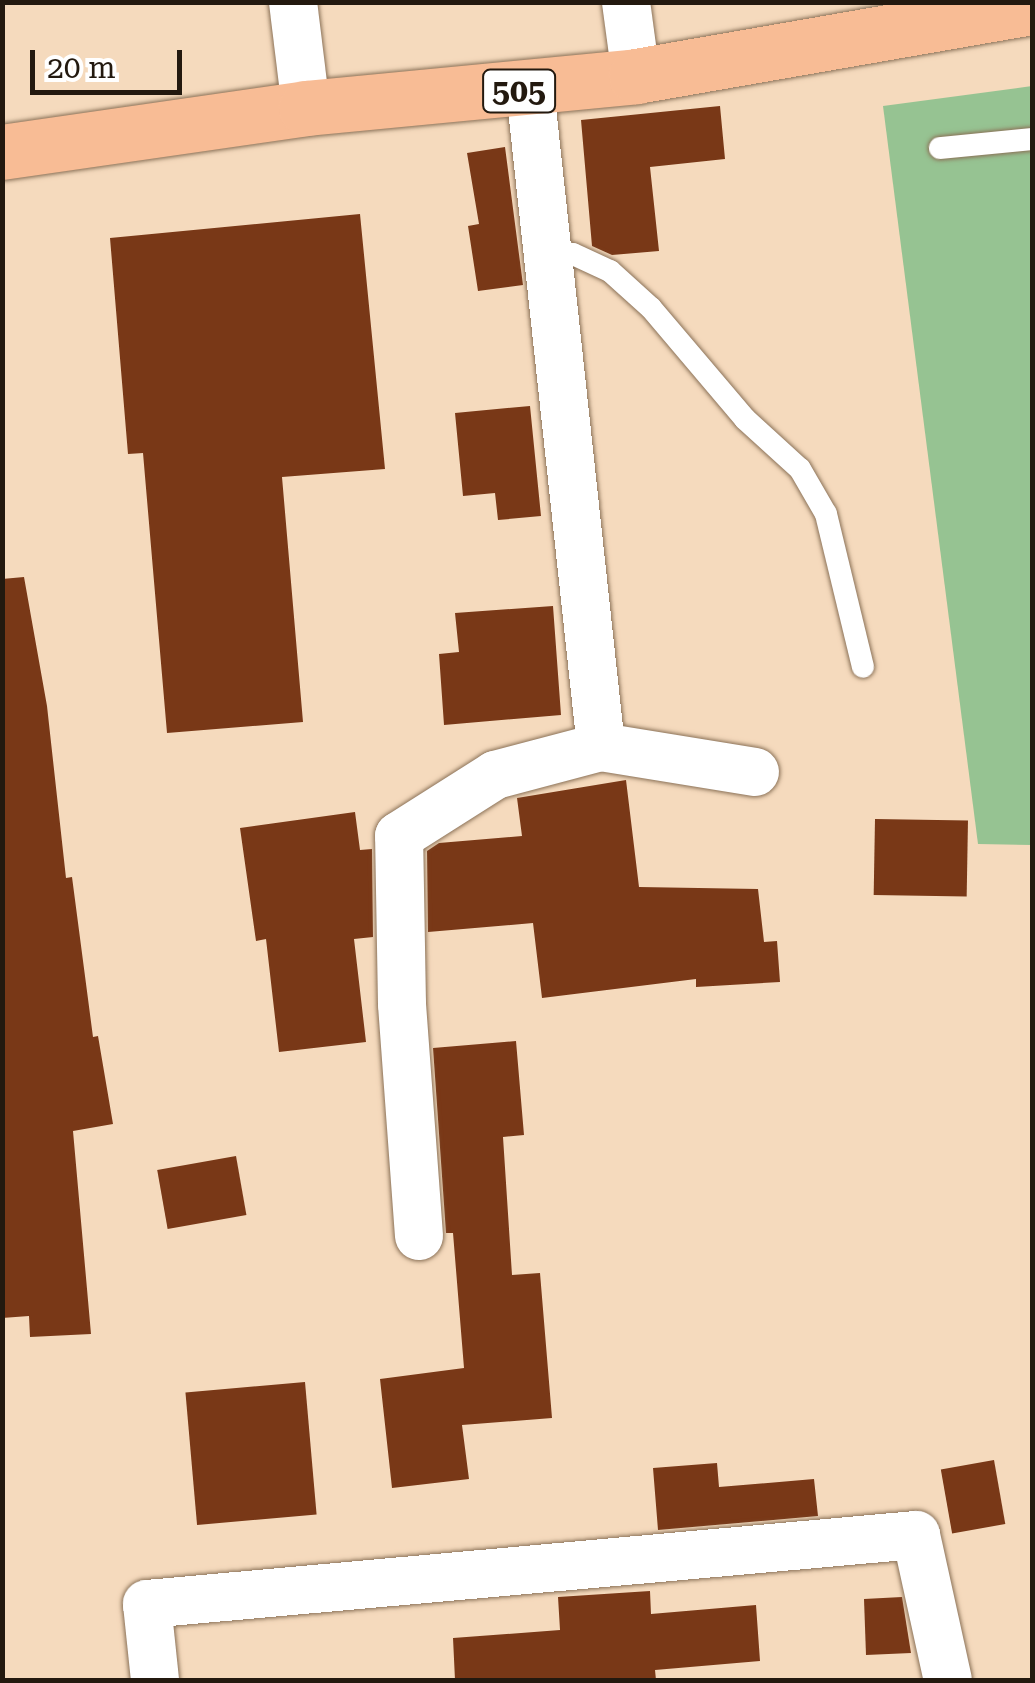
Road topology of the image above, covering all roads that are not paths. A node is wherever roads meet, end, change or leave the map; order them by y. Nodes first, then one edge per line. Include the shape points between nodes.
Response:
1 (293, 2) edge
2 (626, 2) edge
3 (1032, 7) edge
4 (636, 76) junction
5 (530, 90) junction
6 (306, 108) junction
7 (1032, 139) edge
8 (940, 148) dead end
9 (2, 152) edge
10 (547, 250) junction
11 (863, 667) dead end
12 (601, 747) junction
13 (755, 772) dead end
14 (418, 1236) dead end
15 (155, 1680) edge
16 (948, 1680) edge

1 - 6 street
2 - 4 street
3 - 4 main road, 505
4 - 5 main road, 505
5 - 6 main road, 505
5 - 10 street
6 - 9 main road, 505
7 - 8 lane
10 - 11 lane via 610,270 800,470 826,514
10 - 12 street
12 - 13 street
12 - 14 street via 495,775 399,836
15 - 16 street via 147,1604 916,1535

